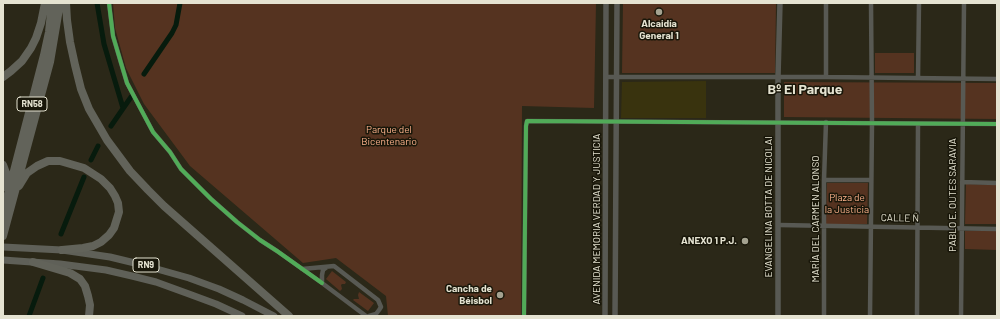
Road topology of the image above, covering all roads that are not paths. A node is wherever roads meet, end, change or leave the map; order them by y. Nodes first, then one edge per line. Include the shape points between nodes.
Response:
1 (45, 3) edge
2 (52, 3) edge
3 (60, 3) edge
4 (66, 3) edge
5 (109, 3) edge
6 (606, 3) edge
7 (617, 3) edge
8 (780, 3) edge
9 (826, 3) edge
10 (871, 3) edge
11 (918, 3) edge
12 (964, 3) edge
13 (3, 76) edge
14 (617, 77) junction
15 (778, 77) junction
16 (826, 77) junction
17 (606, 78) junction
18 (871, 78) junction
19 (918, 78) junction
20 (964, 79) junction
21 (997, 79) edge
22 (606, 122) junction
23 (617, 122) junction
24 (778, 122) junction
25 (826, 122) junction
26 (872, 123) junction
27 (918, 124) junction
28 (963, 124) junction
29 (997, 124) edge
30 (3, 165) edge
31 (824, 180) junction
32 (871, 180) junction
33 (962, 182) junction
34 (997, 183) edge
35 (14, 196) junction
36 (6, 203) junction
37 (3, 213) edge
38 (779, 225) junction
39 (825, 226) junction
40 (871, 227) junction
41 (917, 228) junction
42 (962, 228) junction
43 (997, 229) edge
44 (3, 236) edge
45 (6, 247) edge
46 (62, 250) junction
47 (4, 260) edge
48 (33, 262) junction
49 (327, 267) junction
50 (302, 269) junction
51 (322, 283) junction
52 (380, 307) junction
53 (89, 316) edge
54 (242, 316) edge
55 (274, 316) edge
56 (289, 316) edge
57 (366, 316) edge
58 (369, 316) edge
59 (382, 316) edge
60 (524, 316) edge
61 (605, 316) edge
62 (615, 316) edge
63 (778, 316) edge
64 (824, 316) edge
65 (870, 316) edge
66 (917, 316) edge
67 (962, 316) edge

1 - 13 highway via 42,23 31,48 22,61
2 - 36 highway, RN58 via 44,55
3 - 35 highway, RN58 via 50,62
4 - 56 highway via 70,42 81,89 107,140 130,171 159,201
5 - 50 street via 113,36 126,83 154,132 181,169 211,200 260,240
6 - 17 street, AVENIDA MEMORIA VERDAD Y JUSTICIA
7 - 14 street, AVENIDA MEMORIA VERDAD Y JUSTICIA
8 - 15 street, EVANGELINA BOTTA DE NICOLAI
9 - 16 street
10 - 18 street
11 - 19 street
12 - 20 street, PABLO E. OUTES SARAVIA
14 - 15 street
14 - 17 street
14 - 23 street, AVENIDA MEMORIA VERDAD Y JUSTICIA
15 - 16 street
15 - 24 street, EVANGELINA BOTTA DE NICOLAI
16 - 18 street
17 - 22 street, AVENIDA MEMORIA VERDAD Y JUSTICIA
18 - 19 street
18 - 26 street
19 - 20 street
20 - 21 street
20 - 28 street, PABLO E. OUTES SARAVIA
22 - 23 street
22 - 60 street via 527,121
22 - 61 street, AVENIDA MEMORIA VERDAD Y JUSTICIA
23 - 24 street
23 - 62 street, AVENIDA MEMORIA VERDAD Y JUSTICIA
24 - 25 street
24 - 38 street, EVANGELINA BOTTA DE NICOLAI
25 - 26 street
25 - 31 street, MARÍA DEL CARMEN ALONSO
26 - 27 street
26 - 32 street
27 - 28 street
27 - 41 street
28 - 29 street
28 - 33 street, PABLO E. OUTES SARAVIA
30 - 36 highway via 7,183
31 - 32 street
31 - 39 street, MARÍA DEL CARMEN ALONSO
32 - 40 street
33 - 34 street
33 - 42 street, PABLO E. OUTES SARAVIA
35 - 44 highway, RN58
35 - 46 highway via 27,173 48,161 60,161 84,168 110,188 118,203 119,212 109,235 93,246
36 - 37 highway, RN58
38 - 39 street, CALLE Ñ
38 - 63 street, EVANGELINA BOTTA DE NICOLAI
39 - 40 street, CALLE Ñ
39 - 64 street, MARÍA DEL CARMEN ALONSO
40 - 41 street, CALLE Ñ
40 - 65 street
41 - 42 street, CALLE Ñ
41 - 66 street
42 - 43 street, CALLE Ñ
42 - 67 street, PABLO E. OUTES SARAVIA
45 - 46 main road, RN9
46 - 55 main road, RN9 via 110,257 189,278
47 - 48 main road, RN9
48 - 53 highway via 70,273 80,279 88,296
48 - 54 main road, RN9 via 106,270 156,282
49 - 50 street
49 - 51 street via 323,270
49 - 52 street via 334,266 351,278 378,300
50 - 51 street
51 - 57 street
52 - 58 street via 376,314
52 - 59 street

